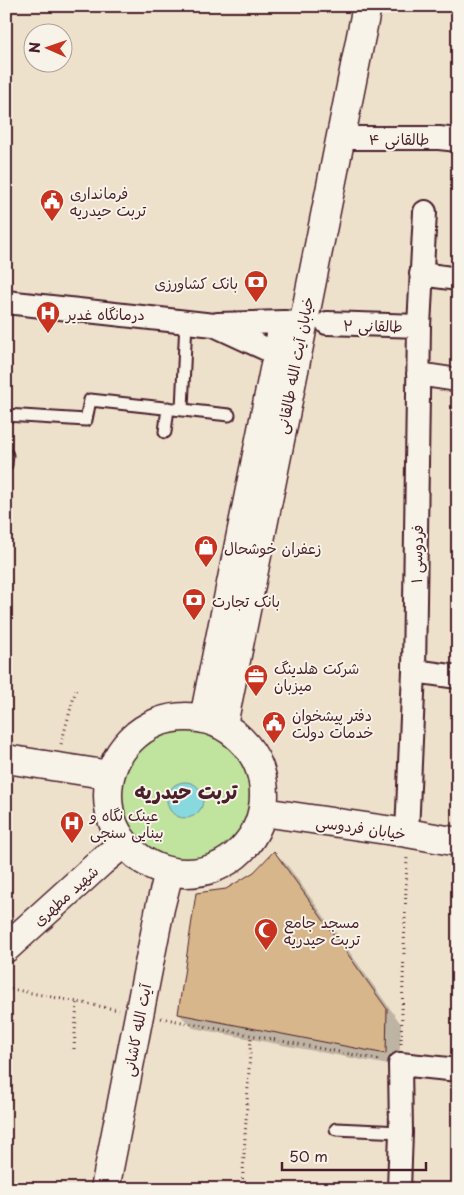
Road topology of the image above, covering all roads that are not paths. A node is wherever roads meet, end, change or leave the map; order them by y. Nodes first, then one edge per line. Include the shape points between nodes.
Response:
1 (347, 6) edge
2 (367, 6) edge
3 (340, 138) junction
4 (458, 140) edge
5 (425, 212) dead end
6 (421, 274) junction
7 (458, 279) edge
8 (6, 302) edge
9 (186, 321) junction
10 (305, 323) junction
11 (214, 324) junction
12 (419, 326) junction
13 (277, 354) junction
14 (418, 374) junction
15 (458, 380) edge
16 (168, 408) junction
17 (182, 410) junction
18 (6, 415) edge
19 (229, 415) dead end
20 (165, 432) dead end
21 (414, 671) junction
22 (458, 678) edge
23 (213, 722) junction
24 (6, 758) edge
25 (110, 775) junction
26 (263, 812) junction
27 (407, 833) junction
28 (458, 842) edge
29 (124, 843) junction
30 (101, 862) junction
31 (169, 872) junction
32 (160, 908) junction
33 (6, 948) edge
34 (458, 1070) edge
35 (336, 1129) dead end
36 (401, 1132) junction
37 (105, 1189) edge
38 (399, 1189) edge

1 - 10 main road, خیابان آیت الله طالقانی
2 - 3 main road, خیابان آیت الله طالقانی
3 - 4 street, طالقانی ۴
3 - 10 main road, خیابان آیت الله طالقانی
5 - 6 street, فردوسی ۱
6 - 7 street
6 - 12 street, فردوسی ۱
8 - 9 street
9 - 11 street
9 - 17 lane
10 - 11 street, طالقانی ۲
10 - 12 street, طالقانی ۲
10 - 13 main road, خیابان آیت الله طالقانی
10 - 23 main road, خیابان آیت الله طالقانی
11 - 13 street
12 - 14 street, فردوسی ۱
13 - 23 main road, خیابان آیت الله طالقانی
14 - 15 street
14 - 21 street, فردوسی ۱
16 - 17 lane
16 - 18 lane via 90,400 86,420
16 - 20 lane
17 - 19 lane
21 - 22 street
21 - 27 street, فردوسی ۱
23 - 25 main road via 172,718 144,729 123,749
23 - 26 main road via 240,737 256,760 264,786
24 - 25 main road
25 - 29 main road via 108,799 112,822
26 - 27 main road, خیابان فردوسی
26 - 31 main road via 253,837 225,864 188,874
27 - 28 main road, خیابان فردوسی
29 - 30 main road, شهید مطهری
29 - 31 main road via 152,866
30 - 32 main road via 106,866 121,866 142,873 151,882
30 - 33 main road, شهید مطهری
31 - 32 main road, آیت الله کاشانی
32 - 37 main road, آیت الله کاشانی
34 - 36 street via 400,1064
35 - 36 lane
36 - 38 street

